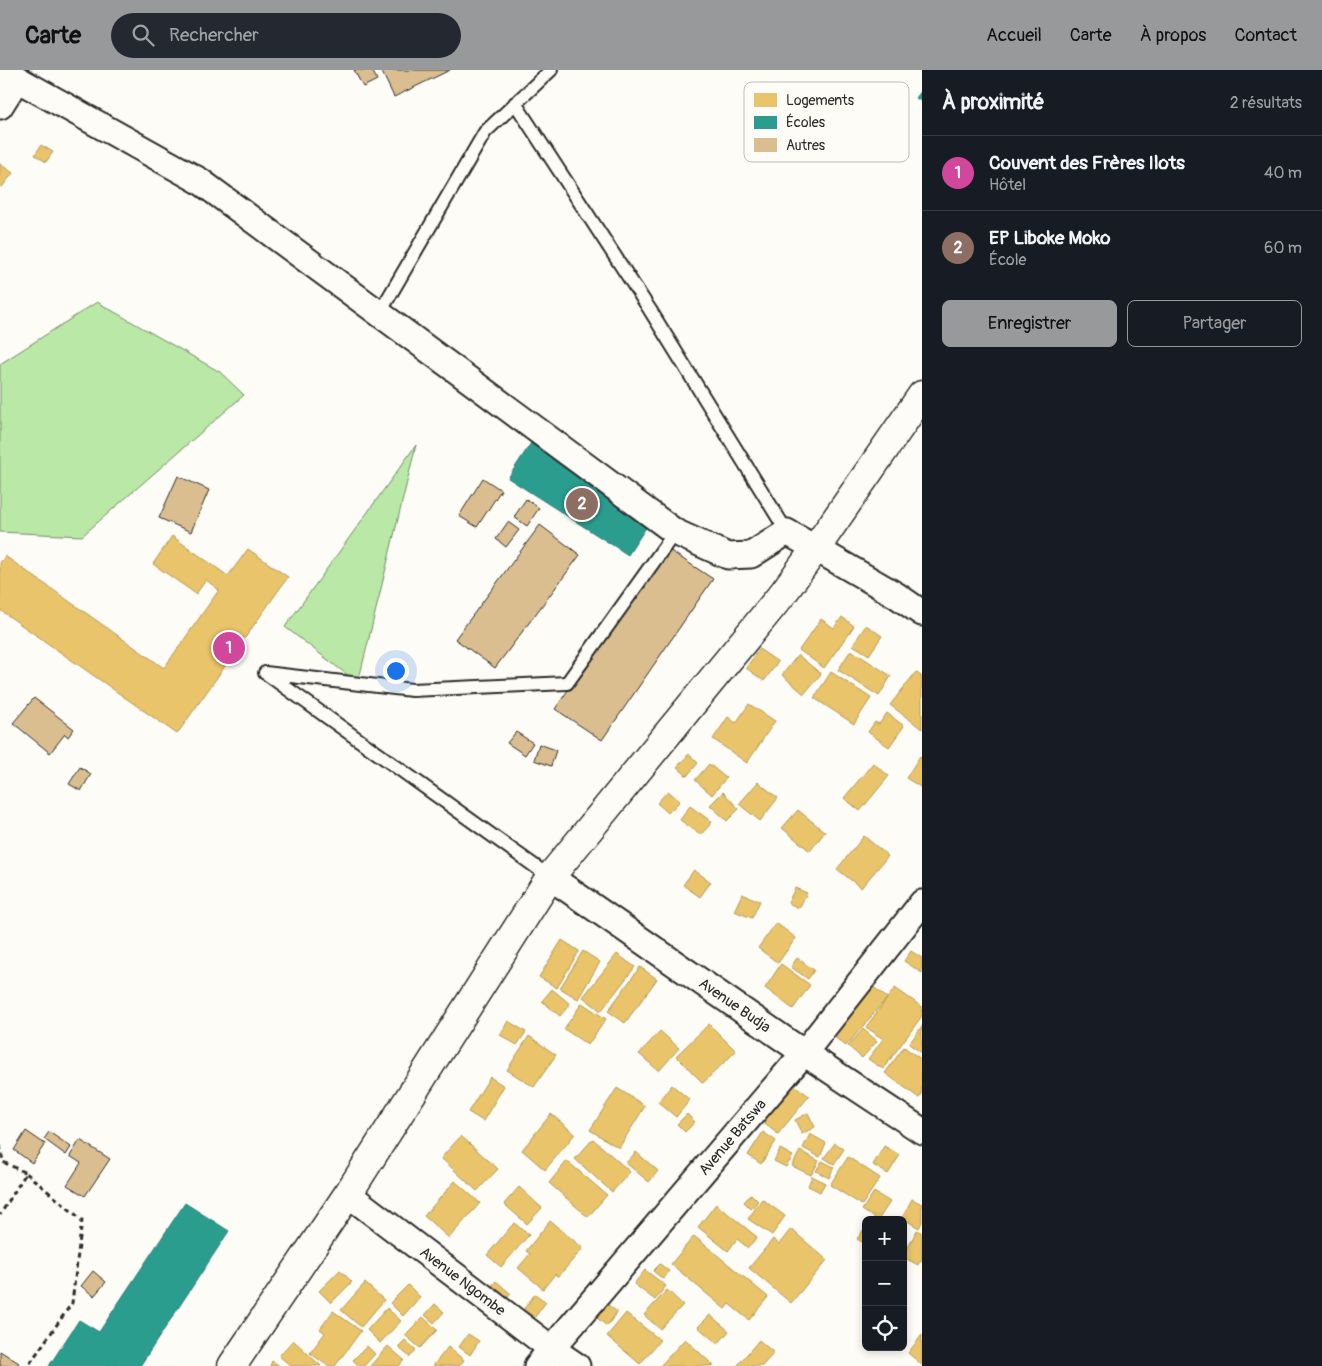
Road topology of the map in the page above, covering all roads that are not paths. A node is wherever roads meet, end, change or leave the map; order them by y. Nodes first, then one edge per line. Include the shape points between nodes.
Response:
1 (551, 70) edge
2 (11, 74) edge
3 (515, 103) junction
4 (0, 106) edge
5 (380, 314) junction
6 (922, 396) edge
7 (675, 532) junction
8 (787, 532) junction
9 (816, 548) junction
10 (922, 613) edge
11 (550, 877) junction
12 (922, 903) edge
13 (804, 1053) junction
14 (922, 1131) edge
15 (348, 1194) junction
16 (545, 1358) edge
17 (232, 1366) edge
18 (577, 1366) edge

1 - 3 lane
2 - 4 street
2 - 5 street via 200,181
3 - 5 lane via 484,132
3 - 8 lane via 650,310
5 - 7 street
6 - 9 street
7 - 8 street via 728,556 751,555
7 - 11 lane via 567,682 412,690 265,673
8 - 9 street
9 - 10 street
9 - 11 street via 778,600
11 - 13 street, Avenue Budja
11 - 15 street
12 - 13 street, Avenue Batswa
13 - 14 street, Avenue Budja
13 - 16 street, Avenue Batswa
15 - 16 street, Avenue Ngombe
15 - 17 street
16 - 18 street, Avenue Ngombe

